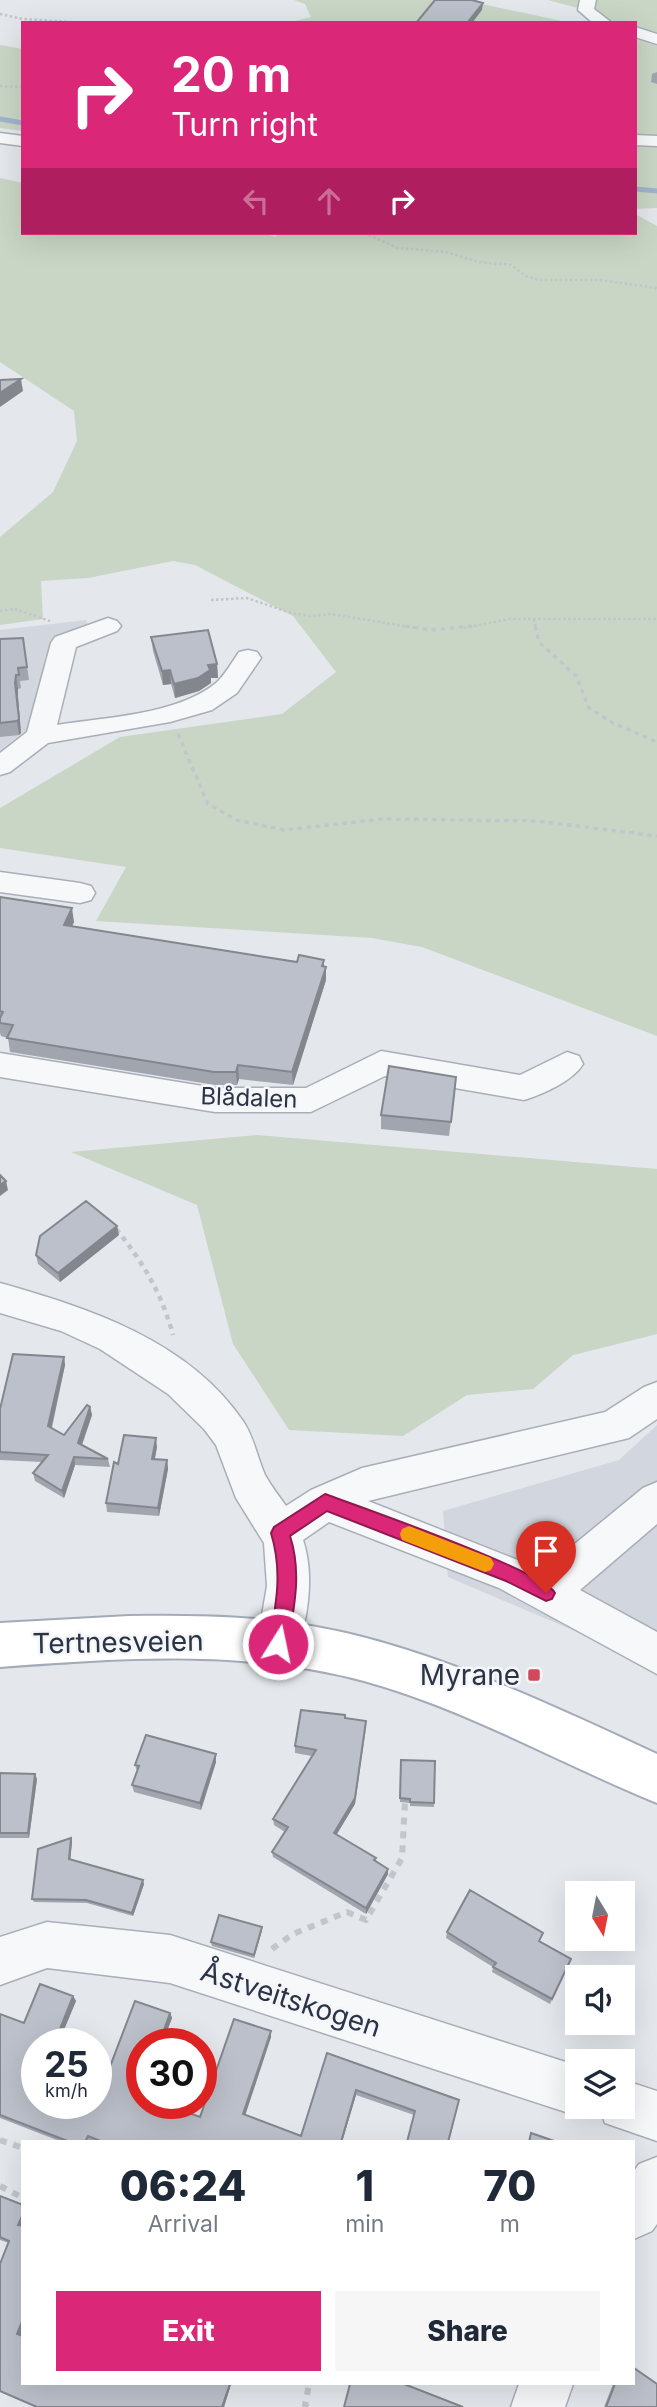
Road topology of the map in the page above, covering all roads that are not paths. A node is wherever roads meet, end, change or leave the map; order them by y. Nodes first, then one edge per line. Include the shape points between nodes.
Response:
1 (588, 0) edge
2 (601, 21) edge
3 (637, 33) edge
4 (657, 38) edge
5 (0, 138) edge
6 (637, 140) edge
7 (21, 141) edge
8 (657, 141) edge
9 (637, 150) edge
10 (657, 150) edge
11 (108, 626) dead end
12 (248, 658) dead end
13 (40, 736) junction
14 (0, 766) edge
15 (0, 882) edge
16 (80, 893) dead end
17 (567, 1064) dead end
18 (0, 1065) edge
19 (0, 1298) edge
20 (657, 1398) edge
21 (657, 1500) edge
22 (325, 1502) junction
23 (280, 1533) junction
24 (546, 1593) junction
25 (278, 1644) junction
26 (0, 1645) edge
27 (657, 1654) edge
28 (657, 1779) edge
29 (0, 1961) edge
30 (565, 2087) edge
31 (635, 2109) edge
32 (657, 2116) edge
33 (657, 2182) edge
34 (635, 2212) edge
35 (546, 2385) edge
36 (538, 2407) edge

1 - 2 street via 586,10
3 - 4 street
5 - 7 street
6 - 8 street
9 - 10 street
11 - 13 street via 64,643
12 - 13 street via 228,687 202,704 170,714
13 - 14 street
15 - 16 street
17 - 18 street, Blådalen via 524,1088 381,1063 311,1100 215,1100
19 - 23 street via 74,1320 119,1340 175,1379 229,1433 248,1480
20 - 22 street via 615,1426 362,1485
21 - 24 street
22 - 23 street
22 - 24 street via 513,1575
23 - 25 street via 288,1557 289,1587
24 - 27 street
25 - 26 main road, Tertnesveien via 136,1638
25 - 28 main road, Tertnesveien via 341,1654 434,1681
29 - 30 street, Åstveitskogen via 47,1945 170,1959
31 - 32 street
33 - 34 street
35 - 36 street

